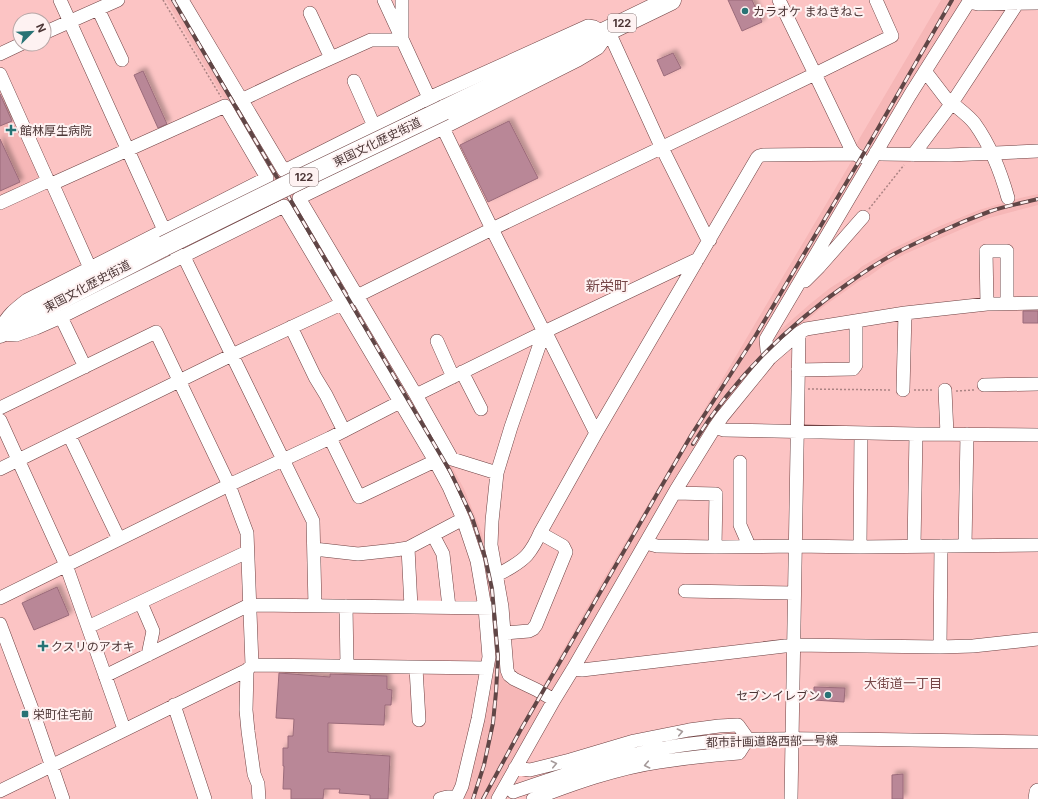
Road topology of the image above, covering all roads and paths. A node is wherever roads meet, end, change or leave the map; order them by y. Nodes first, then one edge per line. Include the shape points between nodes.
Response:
1 (60, 0) edge
2 (118, 0) edge
3 (163, 0) edge
4 (182, 0) edge
5 (384, 0) edge
6 (402, 0) edge
7 (671, 0) edge
8 (779, 0) edge
9 (876, 0) edge
10 (970, 0) edge
11 (1038, 3) edge
12 (1017, 4) junction
13 (98, 9) junction
14 (310, 13) dead end
15 (70, 21) junction
16 (52, 29) edge
17 (605, 31) junction
18 (402, 40) junction
19 (12, 48) edge
20 (0, 54) edge
21 (331, 58) junction
22 (122, 60) dead end
23 (925, 71) junction
24 (0, 74) edge
25 (815, 74) junction
26 (354, 81) dead end
27 (241, 100) junction
28 (952, 103) junction
29 (225, 106) junction
30 (438, 112) junction
31 (374, 126) junction
32 (662, 147) junction
33 (128, 150) junction
34 (1038, 151) edge
35 (992, 153) junction
36 (854, 154) junction
37 (913, 155) junction
38 (873, 157) junction
39 (307, 160) junction
40 (50, 182) junction
41 (248, 188) junction
42 (321, 188) junction
43 (1008, 198) dead end
44 (0, 203) edge
45 (263, 216) junction
46 (863, 217) joint
47 (492, 229) junction
48 (164, 238) junction
49 (710, 240) junction
50 (181, 257) junction
51 (698, 258) junction
52 (90, 268) junction
53 (797, 286) junction
54 (357, 296) junction
55 (342, 303) junction
56 (1006, 303) junction
57 (1038, 303) edge
58 (987, 304) junction
59 (905, 313) junction
60 (60, 317) junction
61 (856, 321) junction
62 (291, 327) junction
63 (0, 329) edge
64 (544, 332) junction
65 (0, 333) edge
66 (799, 333) junction
67 (437, 341) dead end
68 (232, 355) junction
69 (770, 358) junction
70 (85, 367) junction
71 (798, 370) junction
72 (458, 374) junction
73 (179, 381) junction
74 (1038, 384) edge
75 (982, 388) joint
76 (798, 389) junction
77 (904, 390) junction
78 (945, 390) junction
79 (416, 395) junction
80 (400, 402) junction
81 (0, 408) edge
82 (481, 409) dead end
83 (0, 420) edge
84 (715, 427) junction
85 (344, 431) junction
86 (797, 432) junction
87 (596, 433) junction
88 (861, 433) junction
89 (916, 434) junction
90 (947, 434) junction
91 (967, 434) junction
92 (69, 435) junction
93 (1038, 435) edge
94 (330, 438) junction
95 (18, 460) junction
96 (283, 461) junction
97 (435, 461) junction
98 (740, 462) dead end
99 (0, 468) edge
100 (497, 473) junction
101 (229, 485) junction
102 (675, 493) junction
103 (463, 519) junction
104 (540, 533) junction
105 (433, 535) junction
106 (119, 539) junction
107 (646, 543) junction
108 (1038, 545) edge
109 (746, 546) junction
110 (795, 546) junction
111 (914, 546) junction
112 (941, 546) junction
113 (965, 546) junction
114 (715, 547) junction
115 (860, 547) junction
116 (408, 548) junction
117 (314, 549) junction
118 (248, 552) junction
119 (66, 565) junction
120 (496, 575) junction
121 (686, 591) dead end
122 (794, 593) junction
123 (0, 598) edge
124 (141, 602) junction
125 (249, 605) junction
126 (315, 606) junction
127 (346, 606) junction
128 (412, 607) junction
129 (449, 607) junction
130 (502, 607) junction
131 (485, 608) junction
132 (0, 624) edge
133 (88, 628) junction
134 (504, 633) junction
135 (1038, 639) edge
136 (793, 645) junction
137 (940, 647) junction
138 (148, 655) junction
139 (347, 666) junction
140 (249, 667) junction
141 (416, 668) junction
142 (487, 668) junction
143 (573, 669) junction
144 (105, 676) junction
145 (554, 700) junction
146 (174, 705) junction
147 (420, 720) dead end
148 (124, 729) junction
149 (748, 739) junction
150 (792, 739) junction
151 (1038, 742) edge
152 (52, 766) junction
153 (515, 768) junction
154 (0, 791) edge
155 (513, 792) dead end
156 (1038, 792) edge
157 (457, 798) edge
158 (63, 799) edge
159 (205, 799) edge
160 (258, 799) edge
161 (440, 799) edge
162 (498, 799) edge
163 (533, 799) edge
164 (791, 799) edge
165 (1037, 799) edge

1 - 15 street
2 - 13 street
3 - 29 path
4 - 27 street
5 - 18 street
6 - 18 street
7 - 17 highway, 東国文化歴史街道 / 122
8 - 25 street
9 - 25 street via 892,36
10 - 12 street via 978,4
10 - 23 street
11 - 12 street
12 - 28 street
13 - 15 street
13 - 22 street
14 - 21 street
15 - 16 street
15 - 33 street
17 - 30 highway, 東国文化歴史街道 / 122
17 - 32 street
18 - 21 street via 371,40
18 - 30 street
19 - 20 street
21 - 27 street
23 - 28 street
23 - 38 street
24 - 40 street
25 - 32 street
25 - 36 street
26 - 31 street
27 - 39 street via 284,171
28 - 35 street via 974,123
28 - 37 street
29 - 33 street
29 - 41 street via 267,178
30 - 31 street
30 - 42 street
30 - 47 street
30 - 48 highway, 東国文化歴史街道 / 122, bridge via 294,182
31 - 39 street
32 - 47 street
32 - 49 street
33 - 40 street via 54,183
33 - 48 street
34 - 35 street
35 - 37 street
35 - 43 street
36 - 38 street
36 - 49 street via 759,156
37 - 38 street via 881,154
37 - 46 path
38 - 53 street
39 - 42 street
40 - 44 street
40 - 52 street
41 - 45 street
41 - 48 street
42 - 54 street via 299,198
45 - 50 street
45 - 55 street via 284,206
46 - 53 street via 807,280
47 - 54 street
47 - 64 street
48 - 50 street
48 - 52 street
48 - 65 highway, 東国文化歴史街道 / 122
49 - 51 street
50 - 60 street
50 - 68 street via 186,261
51 - 64 street
51 - 87 street
52 - 63 street via 27,300 7,318
53 - 69 street via 766,339
54 - 55 street
54 - 79 street
55 - 62 street
55 - 80 street
56 - 57 street
56 - 58 street
56 - 58 street via 1007,251 986,251
58 - 59 street
59 - 61 street
59 - 77 street
60 - 65 street via 16,335
60 - 70 street
61 - 66 street via 806,329
61 - 71 street via 856,365 853,369
62 - 68 street
62 - 85 street
64 - 72 street
64 - 87 street
64 - 100 street
66 - 69 street
66 - 71 street
67 - 72 street
68 - 73 street
68 - 96 street
69 - 84 street
70 - 73 street via 156,332
70 - 81 street
71 - 76 street
72 - 79 street
72 - 82 street
73 - 92 street
73 - 101 street
74 - 75 street
75 - 78 path
76 - 77 path
76 - 86 street
77 - 78 path
78 - 90 street
79 - 100 street via 452,459
80 - 85 street
80 - 97 street
83 - 95 street
84 - 86 street via 724,430
84 - 102 street
85 - 94 street
86 - 88 street
86 - 110 street
87 - 104 street
88 - 89 street
88 - 115 street
89 - 90 street
89 - 111 street
90 - 91 street
91 - 93 street
91 - 113 street
92 - 95 street
92 - 106 street
94 - 96 street
94 - 97 street via 358,497
95 - 99 street
95 - 119 street
96 - 101 street
96 - 117 street via 313,521
97 - 103 street
98 - 109 street via 740,525 747,541
100 - 120 street via 491,544
101 - 106 street
101 - 118 street via 247,533
102 - 107 street
102 - 114 street via 716,494
103 - 105 street
103 - 131 street via 477,561
104 - 120 street via 526,556
104 - 134 street via 563,546 566,552 533,630
105 - 116 street
105 - 129 street via 443,554
106 - 119 street
107 - 114 street via 656,546
107 - 143 street
108 - 113 street
109 - 110 street
109 - 114 street
110 - 115 street
110 - 122 street
111 - 112 street
111 - 115 street
112 - 113 street
112 - 137 street
116 - 117 street via 358,554
116 - 128 street
117 - 126 street
118 - 124 street
118 - 125 street
119 - 123 street
119 - 133 street
120 - 130 street
121 - 122 street
122 - 136 street
124 - 133 street
124 - 138 street via 153,631
125 - 126 street
125 - 138 street
125 - 140 street
126 - 127 street
127 - 128 street
127 - 139 street
128 - 129 street
129 - 131 street
130 - 131 street
130 - 134 street
131 - 142 street via 489,658
132 - 152 street
133 - 144 street
134 - 145 street via 507,670 510,675
135 - 137 street
136 - 137 street
136 - 143 street
136 - 150 street
138 - 144 street
139 - 140 street
139 - 141 street
140 - 146 street
140 - 160 street via 246,710 254,774 258,784
141 - 142 street
141 - 147 street
142 - 157 street via 478,719
143 - 145 street
144 - 148 street
145 - 153 street
146 - 148 street
146 - 159 street
148 - 152 street
149 - 150 street, 都市計画道路西部一号線
153 -> 149 street via 530,770 634,741 719,726 738,725
149 - 155 street, 都市計画道路西部一号線 via 685,744 637,754
149 -> 163 street via 739,753 658,762 571,785
150 - 151 street, 都市計画道路西部一号線
150 - 164 street
152 - 154 street
152 - 158 street
153 - 162 street
156 - 165 main road
157 - 161 street via 447,796

